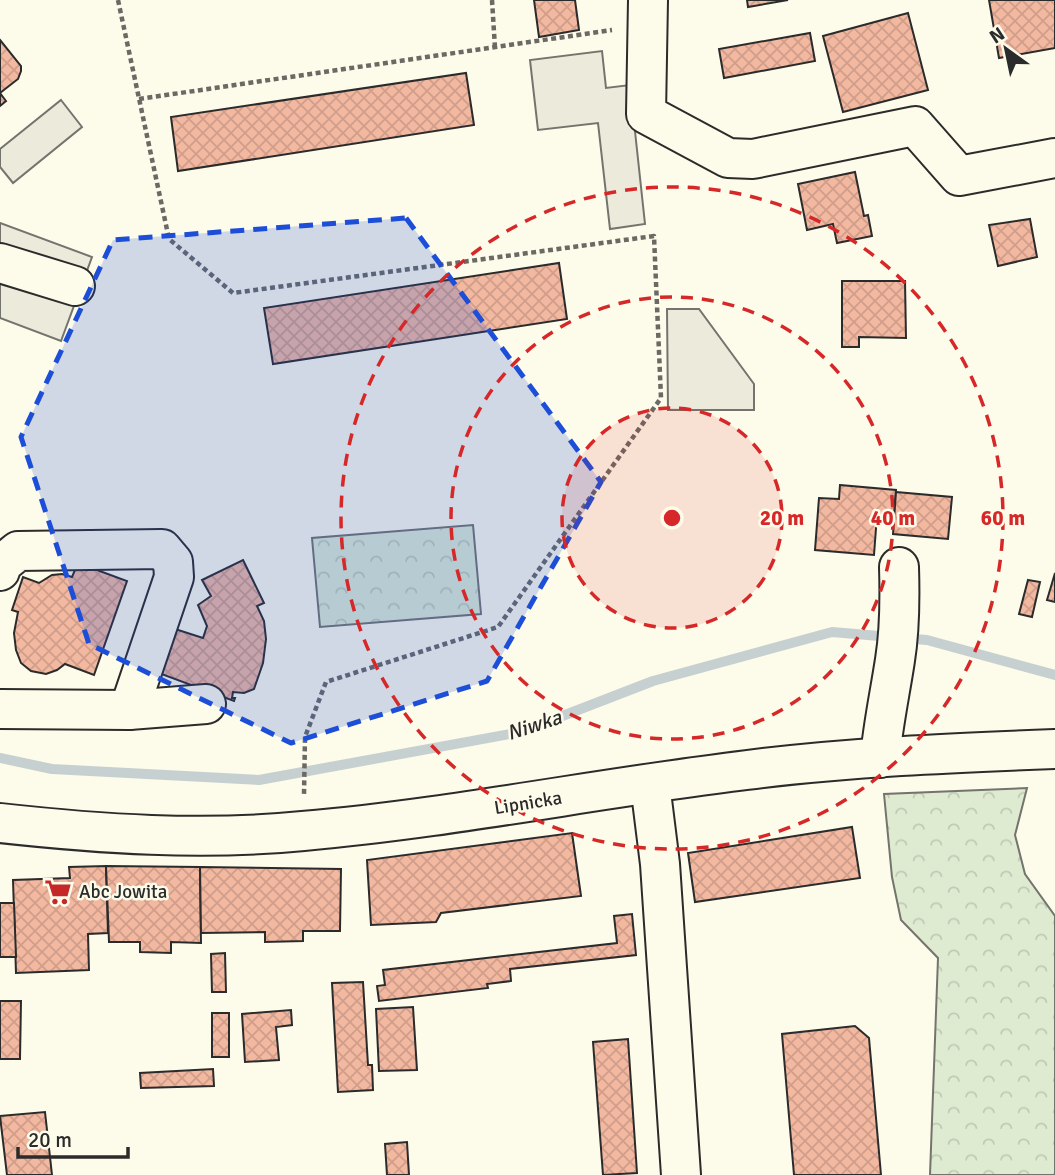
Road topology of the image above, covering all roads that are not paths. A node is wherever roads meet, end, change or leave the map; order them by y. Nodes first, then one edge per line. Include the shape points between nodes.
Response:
1 (648, 13) edge
2 (1055, 158) edge
3 (0, 263) edge
4 (75, 286) dead end
5 (899, 567) dead end
6 (0, 570) edge
7 (206, 704) dead end
8 (0, 709) edge
9 (129, 710) junction
10 (1055, 749) edge
11 (880, 758) junction
12 (650, 784) junction
13 (0, 823) edge
14 (681, 1175) edge

1 - 2 street via 646,114 727,158 753,159 915,126 959,176
3 - 4 street
5 - 11 street via 900,610
6 - 9 street via 18,551 162,549 173,562 174,577
7 - 9 street
8 - 9 street
10 - 11 street, Lipnicka
11 - 12 street, Lipnicka
12 - 13 street, Lipnicka via 467,813 279,833 119,833
12 - 14 street via 660,864

